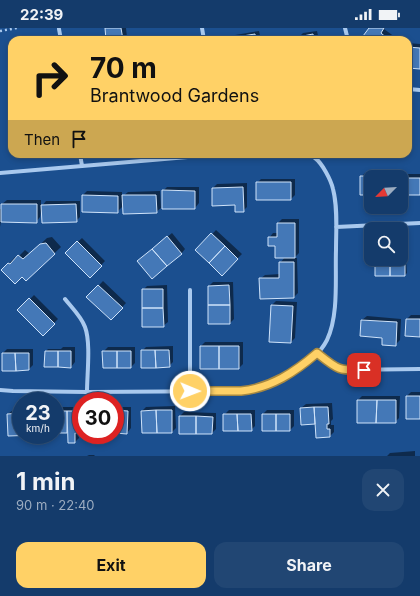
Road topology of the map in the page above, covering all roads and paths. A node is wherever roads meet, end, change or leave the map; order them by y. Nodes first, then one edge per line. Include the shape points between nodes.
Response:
1 (17, 28) edge
2 (59, 29) dead end
3 (0, 31) edge
4 (60, 36) edge
5 (81, 158) edge
6 (175, 158) edge
7 (315, 159) edge
8 (82, 166) junction
9 (0, 173) edge
10 (420, 223) edge
11 (336, 227) junction
12 (190, 290) dead end
13 (65, 299) dead end
14 (317, 353) junction
15 (420, 369) edge
16 (0, 390) edge
17 (190, 391) junction
18 (87, 392) junction

1 - 3 path
2 - 4 street
5 - 8 street
6 - 8 street
7 - 11 street via 324,169 333,189
8 - 9 street
10 - 11 street
11 - 14 street via 335,305 327,340
12 - 17 street
13 - 18 street via 81,319 86,332
14 - 15 street via 333,366 343,370
14 - 17 street via 291,373 266,385 237,391
16 - 18 street
17 - 18 street

